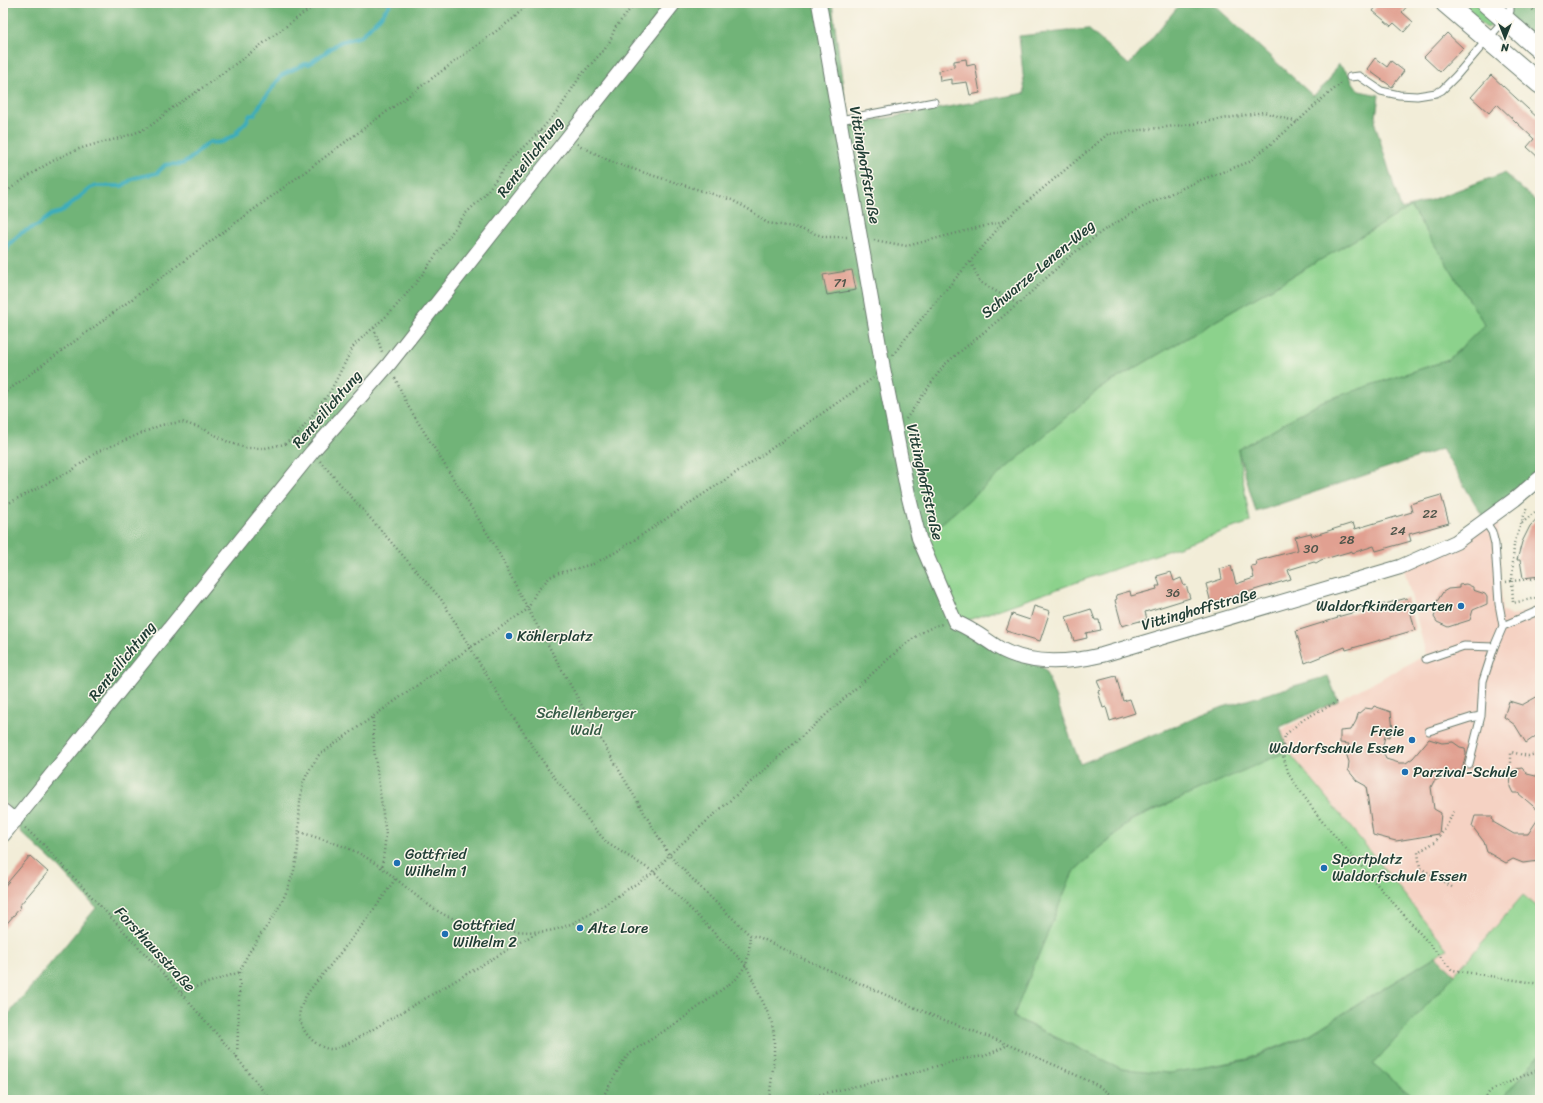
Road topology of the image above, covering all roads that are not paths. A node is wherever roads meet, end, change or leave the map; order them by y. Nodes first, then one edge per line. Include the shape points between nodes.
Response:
1 (674, 3) edge
2 (819, 3) edge
3 (1445, 3) edge
4 (1486, 3) edge
5 (1507, 11) edge
6 (1488, 40) junction
7 (1540, 50) edge
8 (1350, 77) road end
9 (1540, 84) edge
10 (934, 102) dead end
11 (840, 120) junction
12 (1540, 478) edge
13 (1485, 521) junction
14 (1540, 610) edge
15 (1503, 626) junction
16 (1494, 647) junction
17 (1426, 659) dead end
18 (1481, 716) junction
19 (1429, 731) dead end
20 (1469, 764) dead end
21 (3, 811) edge
22 (15, 821) junction
23 (3, 835) edge

1 - 22 street, Renteilichtung via 389,364 312,452
2 - 11 street, Vittinghoffstraße
3 - 6 main road
4 - 5 main road
5 - 6 lane
5 - 7 main road
6 - 8 lane via 1456,76 1436,93 1400,95 1381,91 1359,76
6 - 9 main road
10 - 11 lane
11 - 13 street, Vittinghoffstraße via 883,368 908,494 919,538 955,622 1011,654 1055,662 1080,660 1400,567 1456,542
12 - 13 street, Vittinghoffstraße
13 - 15 lane via 1496,544 1499,610
14 - 15 lane
15 - 16 lane
16 - 17 lane via 1464,646
16 - 18 lane via 1483,681
18 - 19 lane
18 - 20 lane
21 - 22 street
22 - 23 street, Renteilichtung

